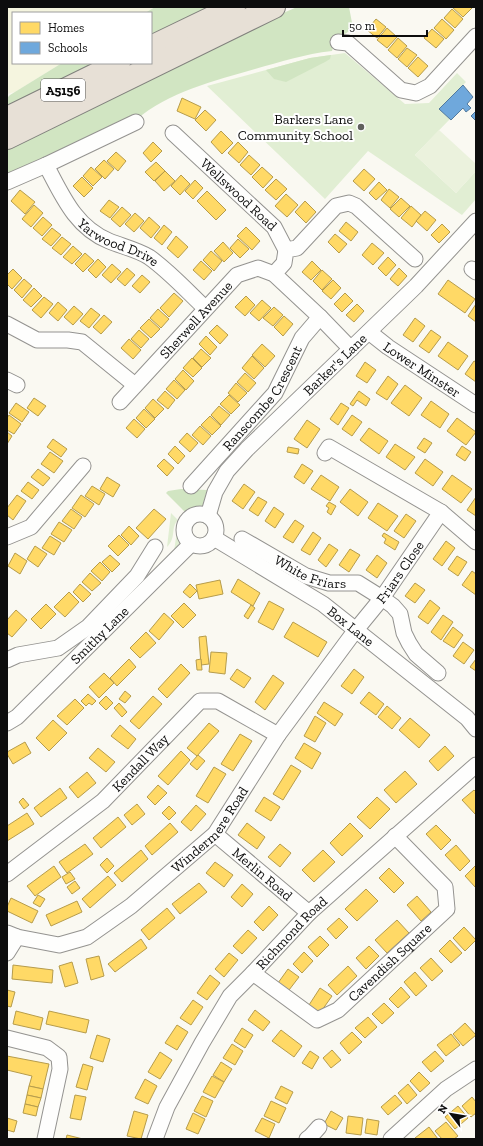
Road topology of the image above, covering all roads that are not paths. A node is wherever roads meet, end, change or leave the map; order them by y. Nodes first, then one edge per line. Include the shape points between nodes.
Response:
1 (234, 7) edge
2 (274, 7) edge
3 (476, 36) edge
4 (338, 42) dead end
5 (152, 47) edge
6 (117, 64) edge
7 (7, 118) edge
8 (132, 128) dead end
9 (173, 133) dead end
10 (7, 138) edge
11 (46, 165) junction
12 (7, 182) edge
13 (476, 220) edge
14 (286, 250) junction
15 (415, 259) dead end
16 (274, 274) junction
17 (205, 308) junction
18 (320, 317) junction
19 (7, 324) edge
20 (369, 332) junction
21 (351, 349) junction
22 (135, 385) junction
23 (120, 402) dead end
24 (476, 405) edge
25 (329, 446) dead end
26 (83, 466) dead end
27 (194, 476) dead end
28 (441, 512) junction
29 (208, 516) junction
30 (7, 537) edge
31 (214, 538) junction
32 (242, 539) dead end
33 (476, 542) edge
34 (191, 544) junction
35 (155, 547) dead end
36 (382, 598) junction
37 (355, 630) junction
38 (7, 660) edge
39 (438, 673) dead end
40 (10, 716) edge
41 (473, 719) edge
42 (278, 735) junction
43 (476, 765) edge
44 (215, 834) junction
45 (395, 836) junction
46 (7, 874) edge
47 (309, 914) junction
48 (12, 935) edge
49 (7, 953) edge
50 (253, 973) junction
51 (7, 1038) edge
52 (476, 1069) edge
53 (45, 1139) edge
54 (155, 1139) edge
55 (391, 1139) edge

1 - 5 highway
2 - 10 highway, A5156
3 - 4 street via 430,86 416,93 401,90 348,43
6 - 7 highway, A5156
8 - 11 street
9 - 14 street, Wellswood Road via 180,149 274,227
11 - 12 street
11 - 17 street, Yarwood Drive via 72,213 87,229 107,241 148,256
13 - 20 street, Barker's Lane via 416,286
14 - 15 street via 297,248 336,206 349,204 356,206
14 - 16 street via 284,263
16 - 17 street, Sherwell Avenue via 258,268 236,275
16 - 18 street, Sherwell Avenue
17 - 22 street, Sherwell Avenue
18 - 21 street, Sherwell Avenue
18 - 27 street, Ranscombe Crescent via 302,338 275,393
19 - 22 street via 37,340 82,342
20 - 21 street, Barker's Lane
20 - 24 street, Lower Minster
21 - 29 street, Barker's Lane via 247,449 227,472 215,492
22 - 23 street, Sherwell Avenue
25 - 28 street
26 - 30 street via 31,527
28 - 33 street
28 - 36 street, Friars Close
29 - 31 street via 214,524
29 - 34 street via 197,514 185,523 185,537
31 - 34 street via 206,545
31 - 37 street, Box Lane via 323,604
32 - 36 street, White Friars via 306,576 329,583 358,583
34 - 40 street, Smithy Lane
35 - 38 street, Smithy Lane via 137,576 88,627 58,648 18,655
36 - 37 street, Friars Close
36 - 39 street, White Friars via 400,614 404,633 416,654
37 - 41 street, Box Lane
37 - 42 street, Windermere Road
42 - 44 street, Windermere Road
42 - 46 street, Kendall Way via 218,701 200,701 102,801
43 - 45 street, Richmond Road
44 - 47 street, Merlin Road
44 - 48 street, Windermere Road via 131,906 87,937 59,945
45 - 47 street, Richmond Road
45 - 50 street, Cavendish Square via 445,887 447,909 338,1010 317,1020
47 - 50 street, Richmond Road
48 - 49 street
50 - 54 street, Richmond Road via 230,996 202,1043 167,1107
51 - 53 street via 47,1048 58,1057 60,1069
52 - 55 street via 446,1089

